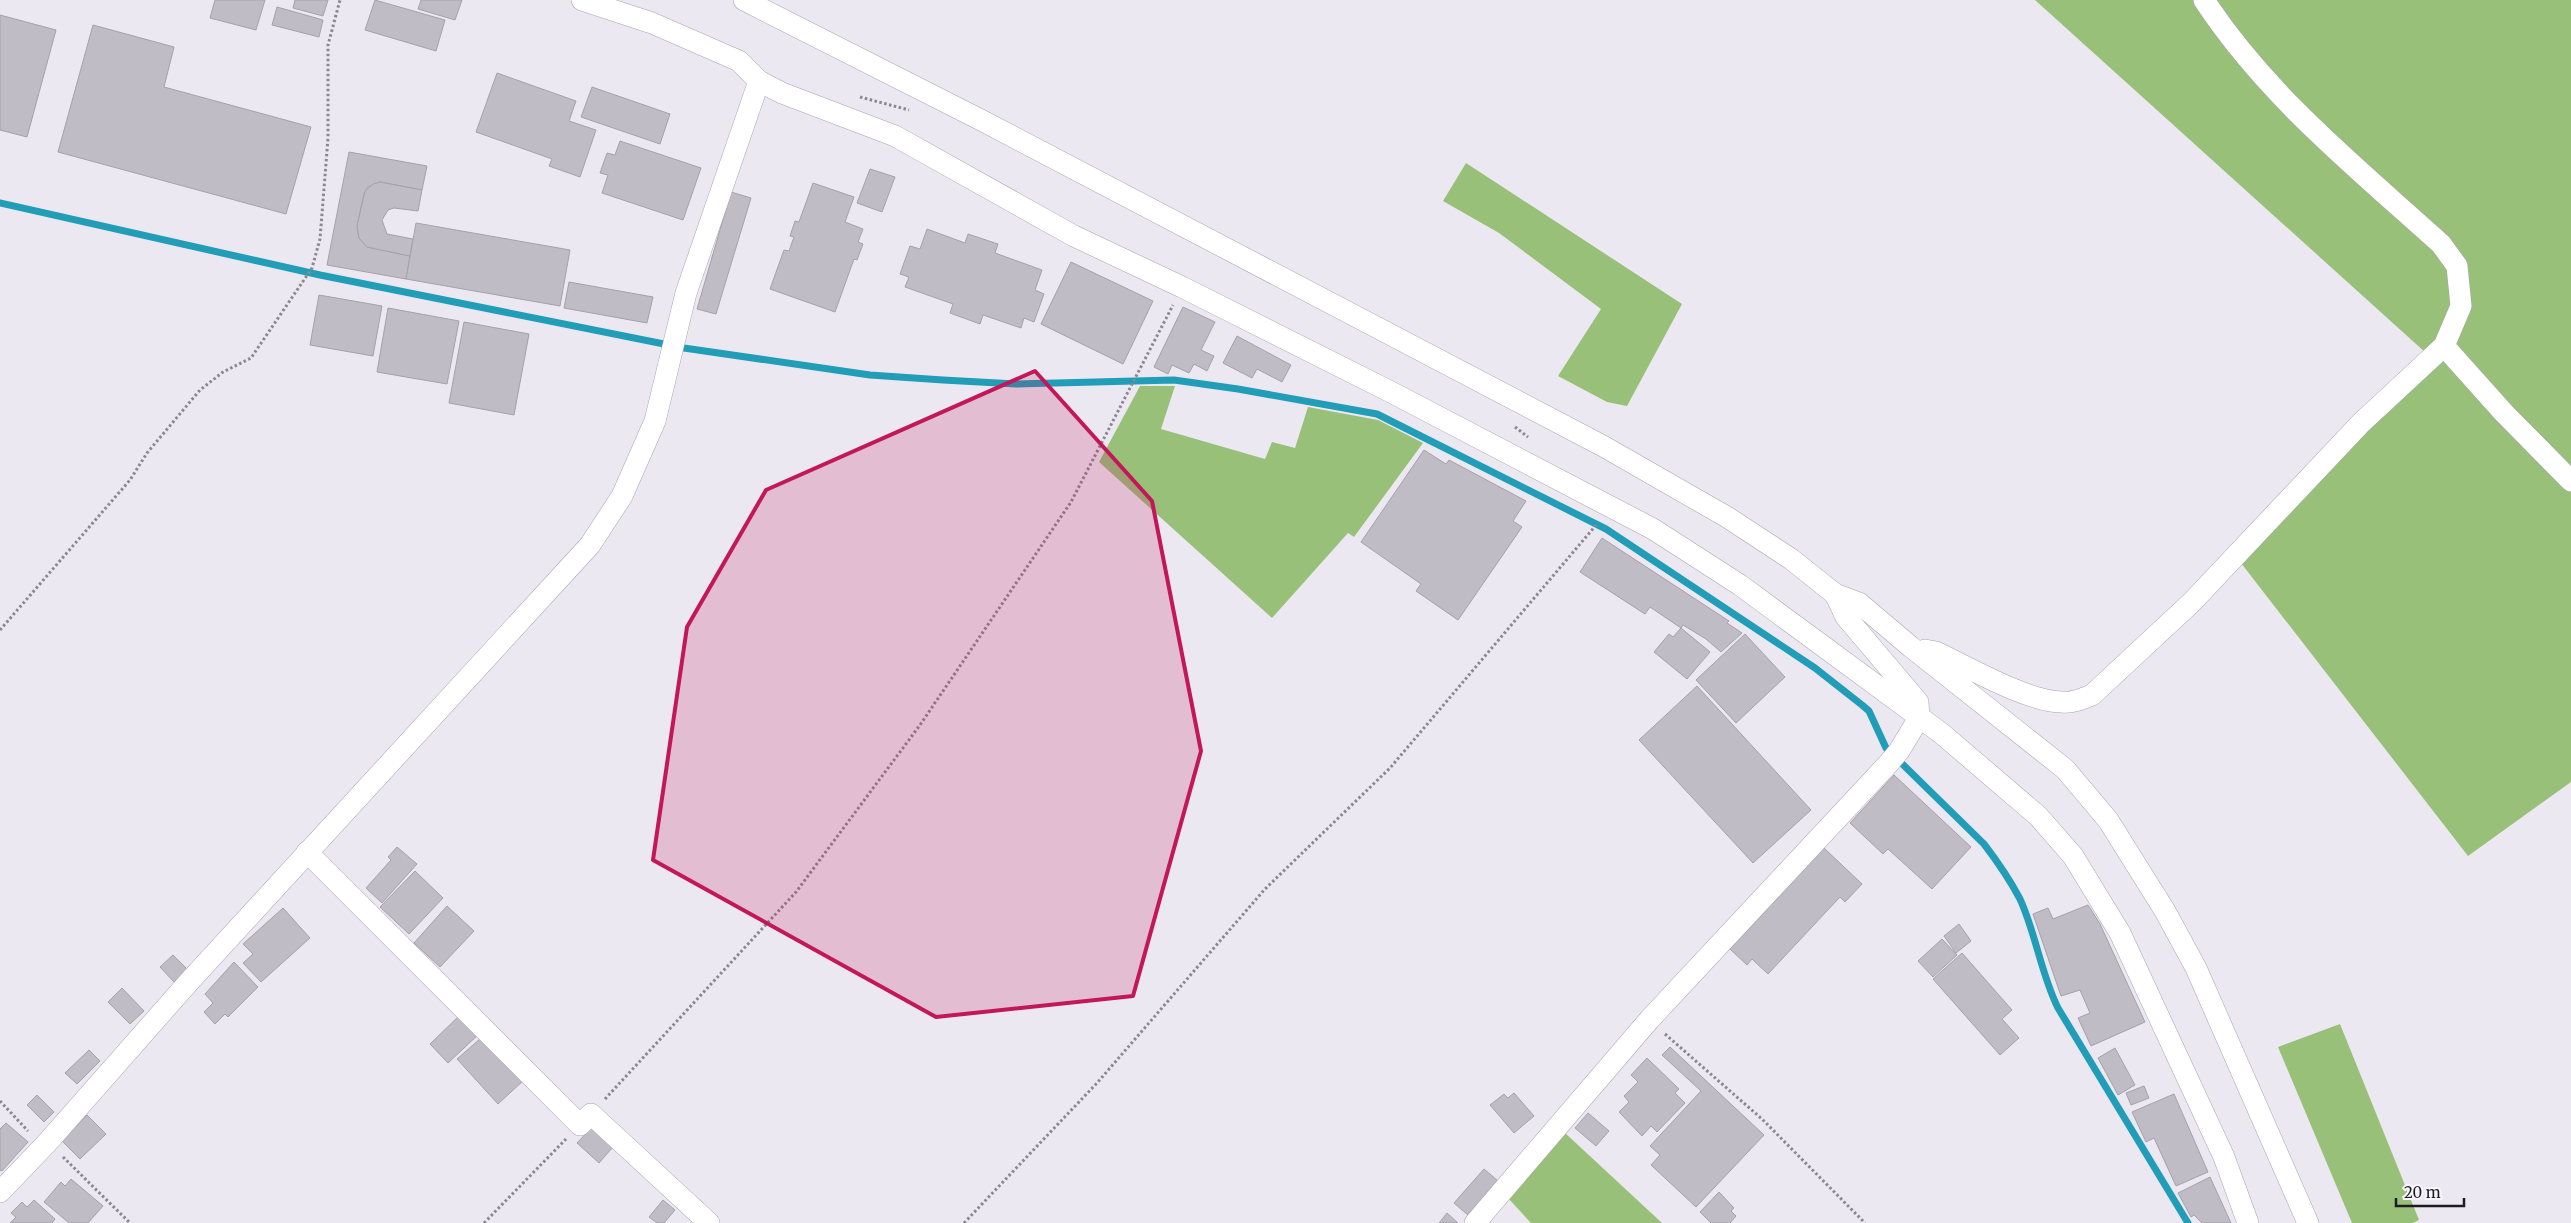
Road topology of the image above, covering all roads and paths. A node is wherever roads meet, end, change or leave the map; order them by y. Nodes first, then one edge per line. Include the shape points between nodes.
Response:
1 (340, 0) edge
2 (582, 0) edge
3 (744, 0) edge
4 (2204, 0) edge
5 (759, 80) junction
6 (854, 95) dead end
7 (910, 110) dead end
8 (1182, 287) junction
9 (2444, 346) junction
10 (1512, 424) dead end
11 (1534, 442) dead end
12 (2571, 481) edge
13 (1593, 531) dead end
14 (1835, 594) junction
15 (0, 630) edge
16 (1911, 647) junction
17 (1919, 718) junction
18 (307, 852) junction
19 (1649, 1020) junction
20 (0, 1101) edge
21 (585, 1119) junction
22 (46, 1144) junction
23 (0, 1192) edge
24 (130, 1223) edge
25 (484, 1223) edge
26 (709, 1223) edge
27 (964, 1223) edge
28 (1475, 1223) edge
29 (1865, 1223) edge
30 (2248, 1223) edge
31 (2308, 1223) edge

1 - 15 path via 328,45 328,138 320,239 312,268 251,358 223,372 200,390 147,453 130,480
2 - 5 street via 652,22 739,61
3 - 14 street via 983,121 1603,446 1727,517 1792,559
4 - 9 street via 2260,73 2305,122 2441,244 2457,266 2461,306
5 - 8 street via 782,94 895,136 1074,236
5 - 18 street via 686,293 655,422 622,496 590,544
6 - 7 path
8 - 17 street via 1653,529 1740,585
8 - 21 path via 1071,502 920,725 802,884
9 - 12 street
9 - 16 street via 2361,423 2192,602 2092,695 2072,702 2051,701 2006,686 1936,652
10 - 11 path
13 - 27 path via 1390,768 1265,889 1097,1083
14 - 16 street via 1859,603
14 - 17 street via 1846,617 1918,702
16 - 31 street via 2065,769 2108,820 2145,877 2196,968
17 - 19 street via 1894,758
17 - 30 street via 2038,816 2073,856 2120,933 2224,1157
18 - 21 street
18 - 22 street
19 - 28 street
19 - 29 path via 1762,1119
20 - 22 path via 39,1142
21 - 25 path
21 - 26 street
22 - 23 street
22 - 24 path via 74,1166

